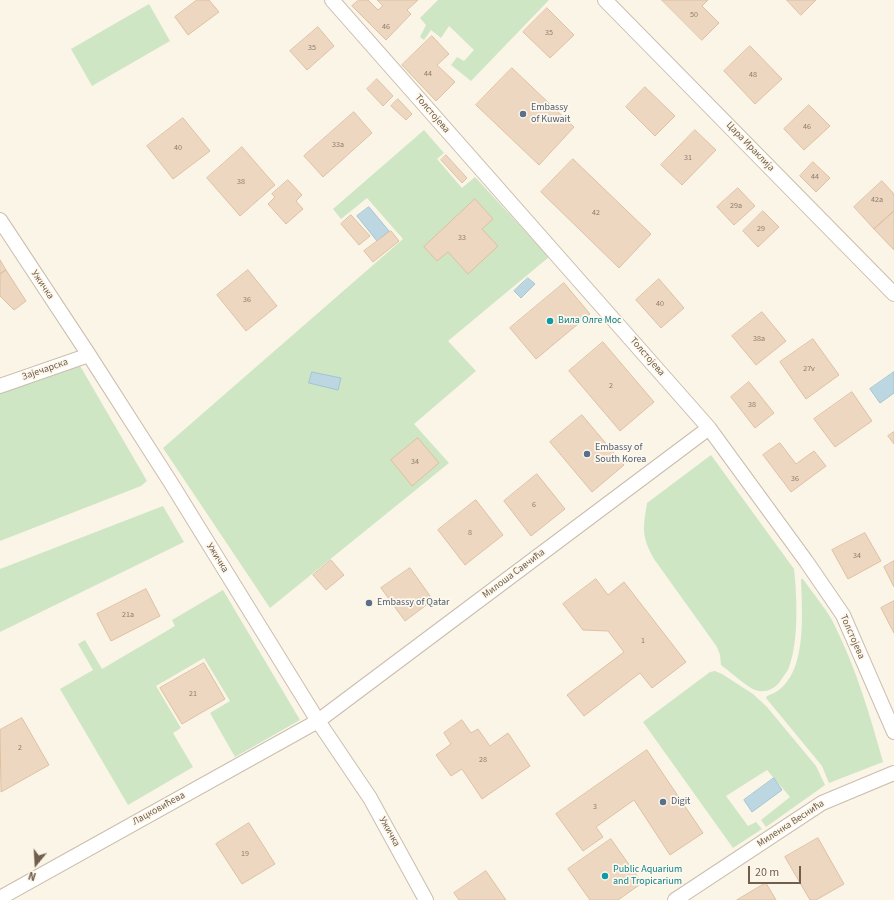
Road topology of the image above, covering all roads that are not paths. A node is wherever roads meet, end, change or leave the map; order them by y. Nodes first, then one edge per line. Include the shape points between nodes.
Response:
1 (332, 0) edge
2 (605, 0) edge
3 (0, 220) edge
4 (894, 294) edge
5 (89, 355) junction
6 (0, 386) edge
7 (710, 428) junction
8 (318, 721) junction
9 (894, 732) edge
10 (894, 773) edge
11 (0, 898) edge
12 (426, 900) edge
13 (675, 900) edge

1 - 7 street, Толстојева
2 - 4 street, Цара Ираклија
3 - 5 street, Ужичка
5 - 6 street, Зајечарска
5 - 8 street, Ужичка
7 - 8 street, Милоша Савчића
7 - 9 street, Толстојева via 843,615
8 - 11 street, Лацковићева
8 - 12 street, Ужичка via 370,798
10 - 13 street, Миленка Веснића via 822,803

